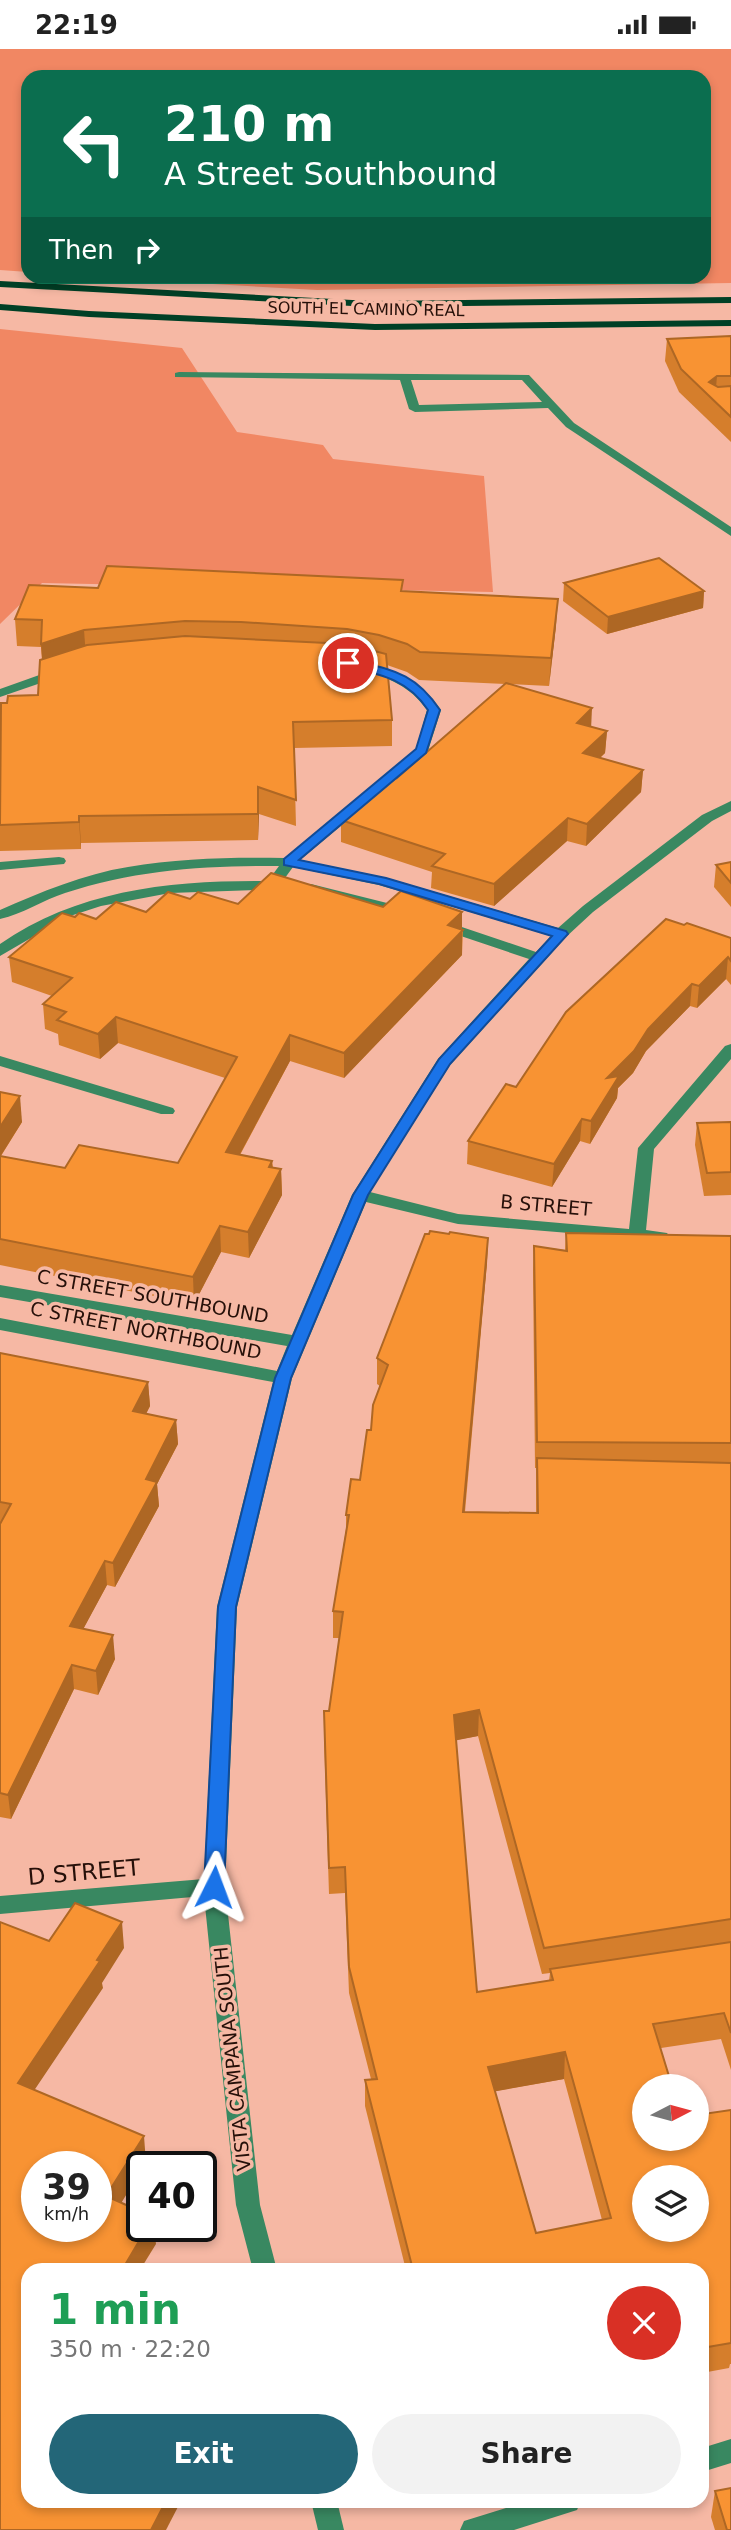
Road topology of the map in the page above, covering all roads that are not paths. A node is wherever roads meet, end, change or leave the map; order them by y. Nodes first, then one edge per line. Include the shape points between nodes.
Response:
1 (0, 283) edge
2 (731, 300) edge
3 (0, 307) edge
4 (731, 323) edge
5 (179, 375) dead end
6 (404, 376) junction
7 (552, 405) junction
8 (731, 533) edge
9 (348, 663) edge
10 (75, 667) edge
11 (0, 693) edge
12 (731, 805) edge
13 (59, 861) dead end
14 (289, 862) junction
15 (0, 866) edge
16 (273, 885) junction
17 (0, 915) edge
18 (561, 934) junction
19 (0, 951) edge
20 (540, 957) junction
21 (731, 1049) edge
22 (0, 1061) edge
23 (167, 1111) dead end
24 (360, 1195) junction
25 (636, 1234) junction
26 (674, 1238) edge
27 (0, 1291) edge
28 (0, 1324) edge
29 (298, 1342) junction
30 (283, 1378) junction
31 (214, 1887) junction
32 (0, 1905) edge
33 (263, 2263) edge
34 (731, 2451) edge
35 (709, 2458) edge
36 (326, 2508) edge
37 (545, 2508) edge
38 (331, 2530) edge
39 (472, 2530) edge

1 - 2 main road, SOUTH EL CAMINO REAL via 372,304
3 - 4 main road, SOUTH EL CAMINO REAL via 374,327
5 - 6 street
6 - 7 street via 525,377
6 - 7 street via 415,409
7 - 8 street via 570,425
9 - 14 street via 390,673 421,690 434,710 422,751
10 - 11 street
12 - 18 street, VISTA CAMPANA SOUTH via 707,818
13 - 15 street
14 - 16 street
14 - 17 street via 228,861 128,871 59,890
14 - 18 street via 369,877
16 - 19 street via 186,885 130,895 46,922
16 - 20 street via 335,892
18 - 20 street, VISTA CAMPANA SOUTH
20 - 24 street, VISTA CAMPANA SOUTH via 444,1062
21 - 25 street via 646,1148
22 - 23 street
24 - 25 street, B STREET via 458,1219
24 - 29 street, VISTA CAMPANA SOUTH
25 - 26 street, B STREET
27 - 29 street, C STREET SOUTHBOUND
28 - 30 street, C STREET NORTHBOUND
29 - 30 street, VISTA CAMPANA SOUTH
30 - 31 street, VISTA CAMPANA SOUTH via 227,1607
31 - 32 street, D STREET
31 - 33 street, VISTA CAMPANA SOUTH via 248,2205
34 - 35 street
36 - 38 street
37 - 39 street

